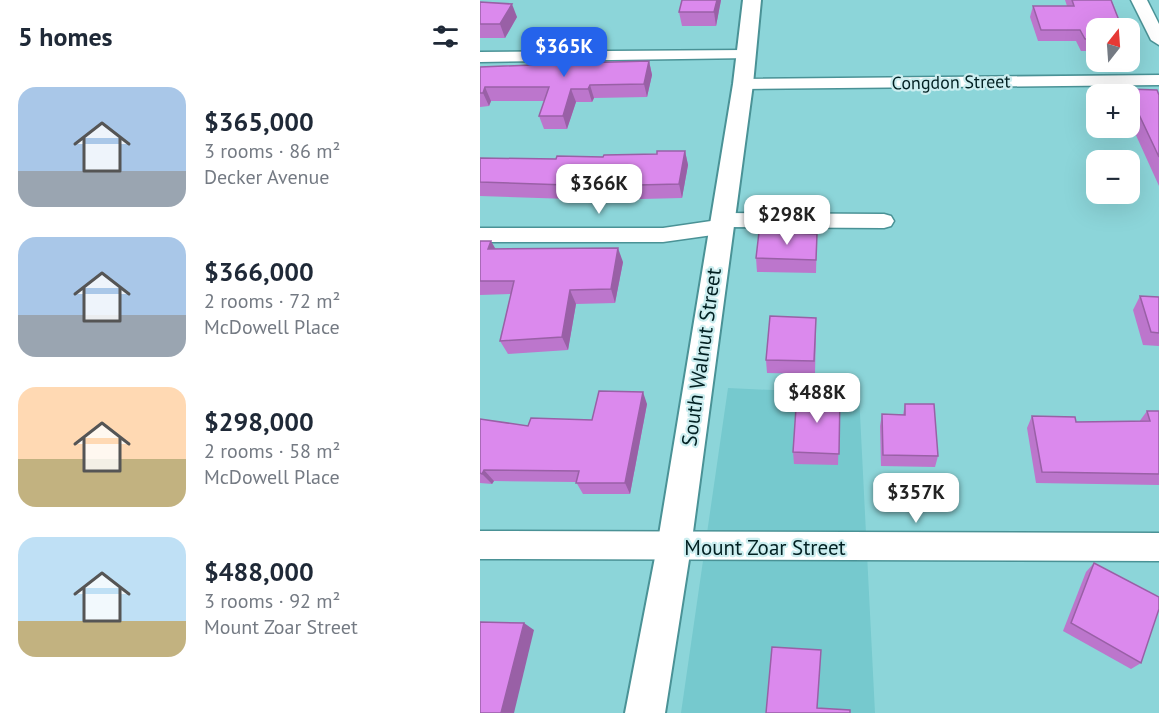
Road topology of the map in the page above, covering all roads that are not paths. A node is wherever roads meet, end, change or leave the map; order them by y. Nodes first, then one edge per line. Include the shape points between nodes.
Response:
1 (752, 0) edge
2 (1139, 0) edge
3 (1159, 40) edge
4 (745, 55) junction
5 (480, 57) edge
6 (1159, 81) edge
7 (743, 84) junction
8 (884, 221) dead end
9 (720, 224) junction
10 (480, 235) edge
11 (480, 545) edge
12 (674, 547) junction
13 (1159, 547) edge
14 (645, 713) edge

1 - 4 street, South Walnut Street
2 - 3 street
4 - 5 street
4 - 7 street, South Walnut Street
6 - 7 street, Congdon Street
7 - 9 street, South Walnut Street
8 - 9 street
9 - 10 street via 663,235
9 - 12 street, South Walnut Street
11 - 12 street, Mount Zoar Street
12 - 13 street, Mount Zoar Street
12 - 14 street, South Walnut Street

